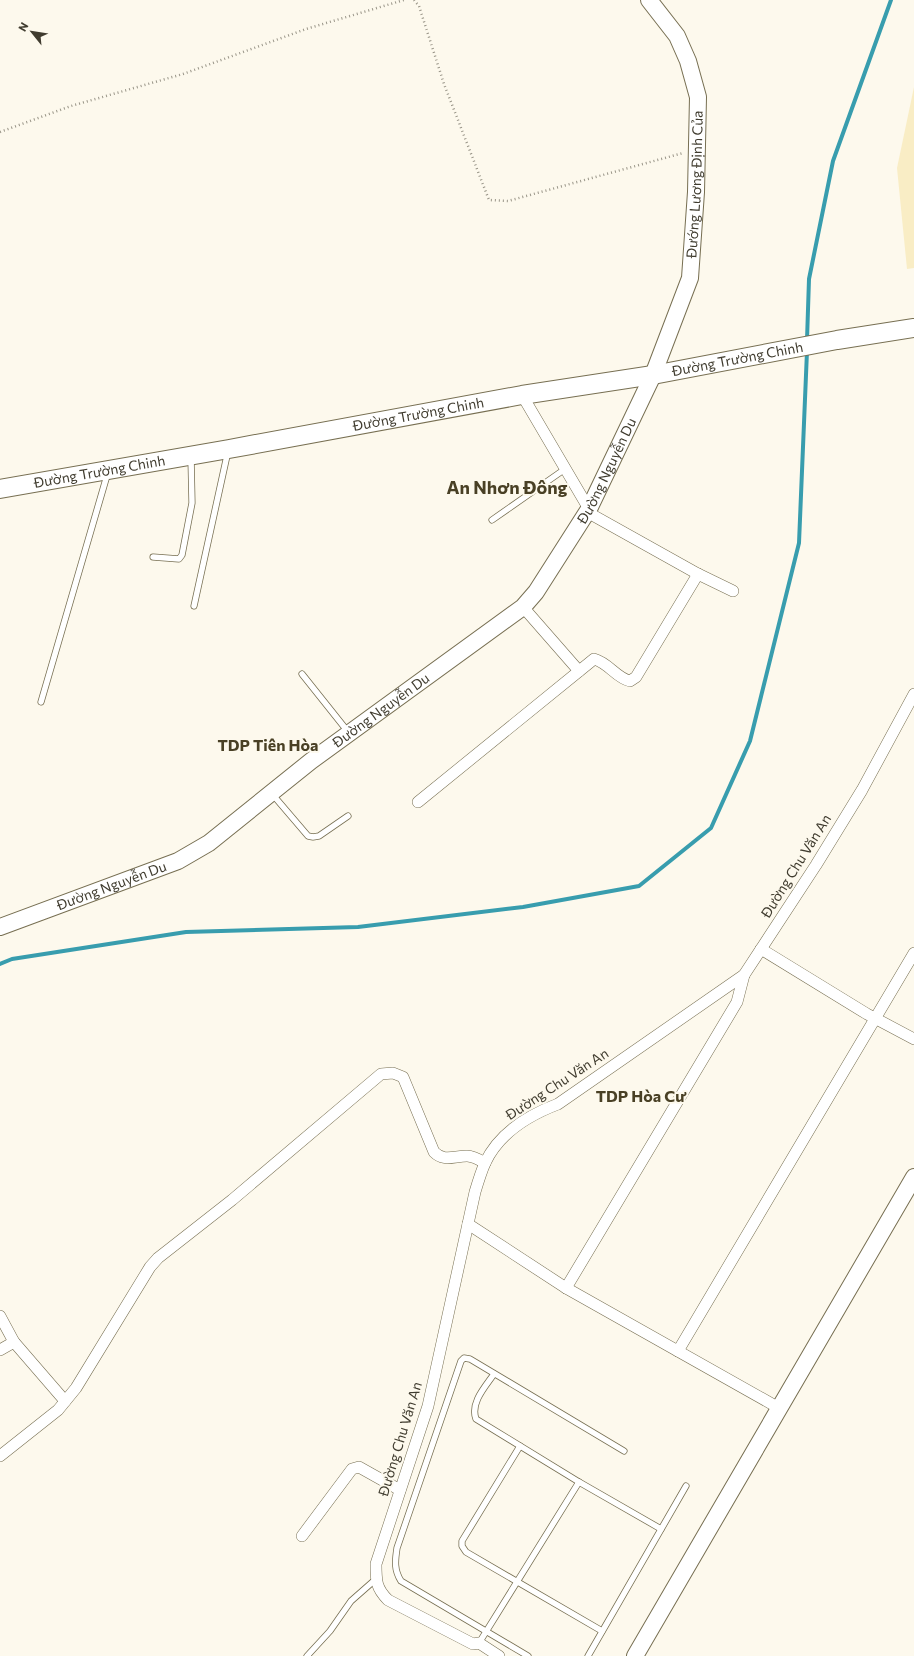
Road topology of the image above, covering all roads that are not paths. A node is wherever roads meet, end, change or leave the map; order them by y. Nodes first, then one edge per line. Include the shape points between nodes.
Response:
1 (649, 0) edge
2 (914, 328) edge
3 (653, 374) junction
4 (522, 395) junction
5 (229, 449) junction
6 (191, 456) junction
7 (565, 469) junction
8 (108, 470) junction
9 (0, 489) edge
10 (588, 511) junction
11 (492, 520) dead end
12 (153, 557) dead end
13 (698, 574) junction
14 (733, 591) dead end
15 (194, 606) dead end
16 (523, 607) junction
17 (579, 671) junction
18 (302, 674) dead end
19 (914, 694) edge
20 (41, 702) dead end
21 (349, 733) junction
22 (271, 793) junction
23 (418, 802) dead end
24 (348, 816) dead end
25 (0, 927) edge
26 (762, 949) junction
27 (914, 953) edge
28 (744, 975) junction
29 (875, 1018) junction
30 (914, 1039) edge
31 (485, 1162) junction
32 (914, 1177) edge
33 (468, 1224) junction
34 (566, 1288) junction
35 (0, 1316) edge
36 (14, 1342) junction
37 (0, 1350) edge
38 (678, 1351) junction
39 (494, 1374) junction
40 (65, 1401) junction
41 (779, 1408) junction
42 (520, 1446) junction
43 (624, 1451) dead end
44 (0, 1456) edge
45 (579, 1482) junction
46 (686, 1486) dead end
47 (400, 1490) junction
48 (661, 1529) junction
49 (302, 1536) dead end
50 (376, 1579) junction
51 (516, 1582) junction
52 (602, 1630) junction
53 (486, 1632) junction
54 (479, 1643) junction
55 (308, 1656) edge
56 (499, 1656) edge
57 (528, 1656) edge
58 (588, 1656) edge
59 (635, 1656) edge

1 - 3 street, Đướng Lương Định Của via 677,36 688,61 698,96 698,149 690,278
2 - 3 main road, Đường Trường Chinh
3 - 4 main road, Đường Trường Chinh
3 - 10 street, Đường Nguyễn Du
4 - 5 main road, Đường Trường Chinh
4 - 7 street
5 - 6 main road, Đường Trường Chinh
5 - 15 lane
6 - 8 main road, Đường Trường Chinh
6 - 12 lane via 192,503 182,555 179,559
7 - 10 street
7 - 11 lane
8 - 9 main road, Đường Trường Chinh
8 - 20 lane
10 - 13 street
10 - 16 street, Đường Nguyễn Du via 536,592
13 - 14 street
13 - 17 street via 636,677 630,681 623,680 602,661 594,659
16 - 17 street
16 - 21 street, Đường Nguyễn Du
17 - 23 street
18 - 21 lane
19 - 26 street, Đường Chu Văn An via 862,790
21 - 22 street, Đường Nguyễn Du
22 - 24 lane via 308,836 319,836
22 - 25 street, Đường Nguyễn Du via 209,843 178,861
26 - 28 street, Đường Chu Văn An
26 - 29 street
27 - 29 street
28 - 31 street, Đường Chu Văn An via 558,1104 537,1112 516,1126 496,1146
28 - 34 street via 737,1002
29 - 30 street
29 - 38 street
31 - 33 street, Đường Chu Văn An
31 - 40 street via 468,1156 439,1158 434,1152 403,1077 393,1073 381,1074 232,1200 158,1258 76,1388
32 - 41 street
33 - 34 street
33 - 47 street, Đường Chu Văn An via 428,1406
34 - 38 street
35 - 36 street
36 - 37 street
36 - 40 street
38 - 41 street
39 - 42 lane via 474,1406 473,1412 476,1419
39 - 43 lane
39 - 53 lane via 470,1359 464,1358 461,1362 397,1548 394,1564 401,1581
40 - 44 street via 58,1410
41 - 59 street
42 - 45 lane
42 - 51 lane via 462,1542 466,1552
45 - 48 lane
45 - 51 lane
46 - 48 lane
47 - 49 street via 360,1466 356,1467
47 - 50 street, Đường Chu Văn An via 376,1564
48 - 52 lane
50 - 54 street, Đường Chu Văn An via 379,1592 388,1600 473,1644
50 - 55 lane via 351,1600 330,1631
51 - 52 lane
51 - 53 lane
52 - 58 lane
53 - 54 lane
53 - 57 lane
54 - 56 street, Đường Chu Văn An

